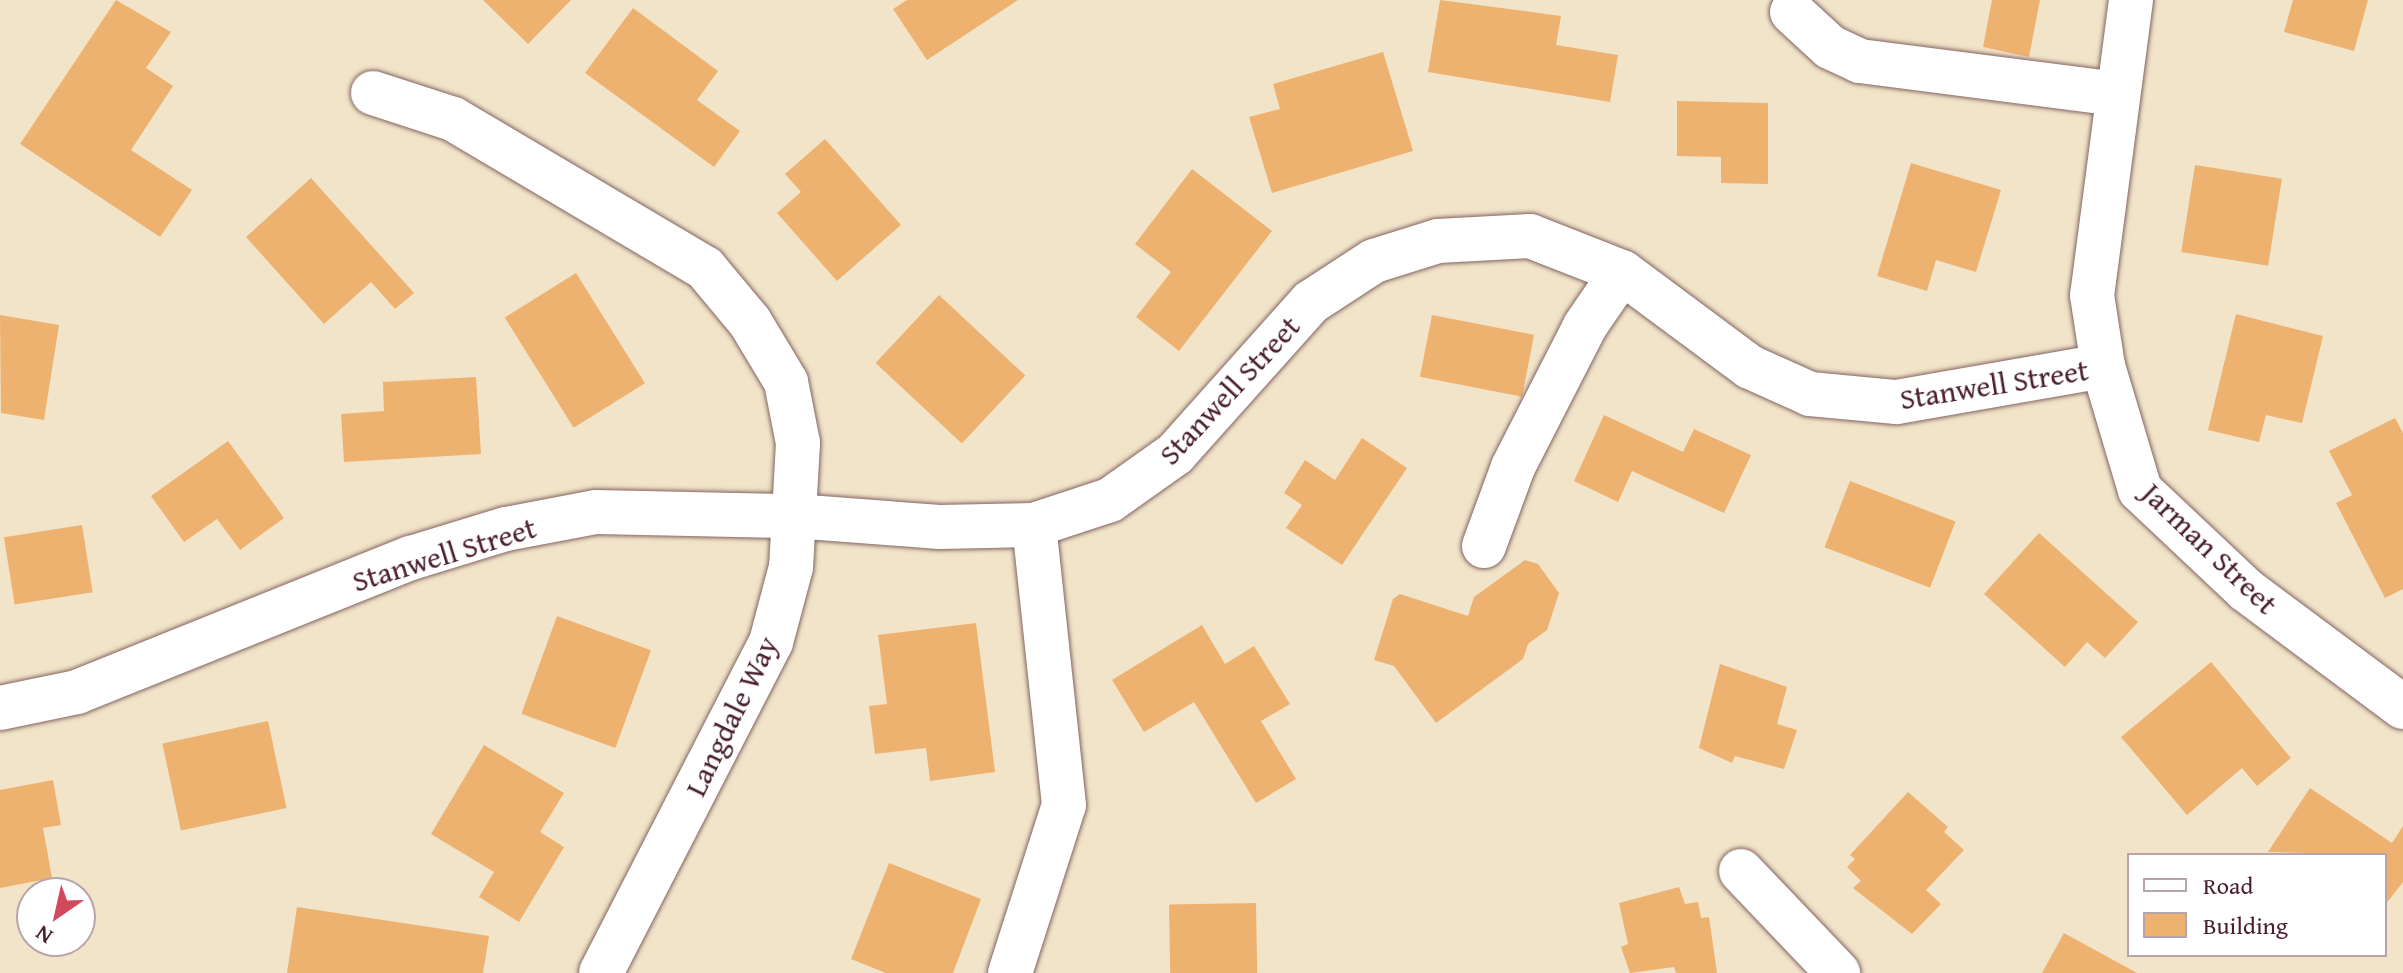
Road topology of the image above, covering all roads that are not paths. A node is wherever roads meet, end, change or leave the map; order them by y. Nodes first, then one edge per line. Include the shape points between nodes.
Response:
1 (2131, 0) edge
2 (1792, 12) dead end
3 (373, 93) dead end
4 (2118, 94) junction
5 (1622, 272) junction
6 (2103, 366) junction
7 (794, 516) junction
8 (1034, 525) junction
9 (1484, 546) dead end
10 (2403, 707) edge
11 (0, 708) edge
12 (1741, 871) dead end
13 (601, 973) edge
14 (1010, 973) edge
15 (1838, 973) edge

1 - 4 street, Jarman Street
2 - 4 street via 1830,47 1860,61
3 - 7 street, Langdale Way via 453,119 705,268 750,322 786,382 798,443
4 - 6 street, Jarman Street via 2092,295
5 - 6 street, Stanwell Street via 1750,367 1810,394 1897,402
5 - 8 street, Stanwell Street via 1530,236 1438,241 1374,261 1311,302 1175,454 1110,500
5 - 9 street via 1585,326 1513,467
6 - 10 street, Jarman Street via 2140,490 2246,590
7 - 8 street, Stanwell Street via 940,527
7 - 11 street, Stanwell Street via 596,512 506,529 411,558 77,692
7 - 13 street, Langdale Way via 791,567 771,642
8 - 14 street via 1064,805
12 - 15 street

